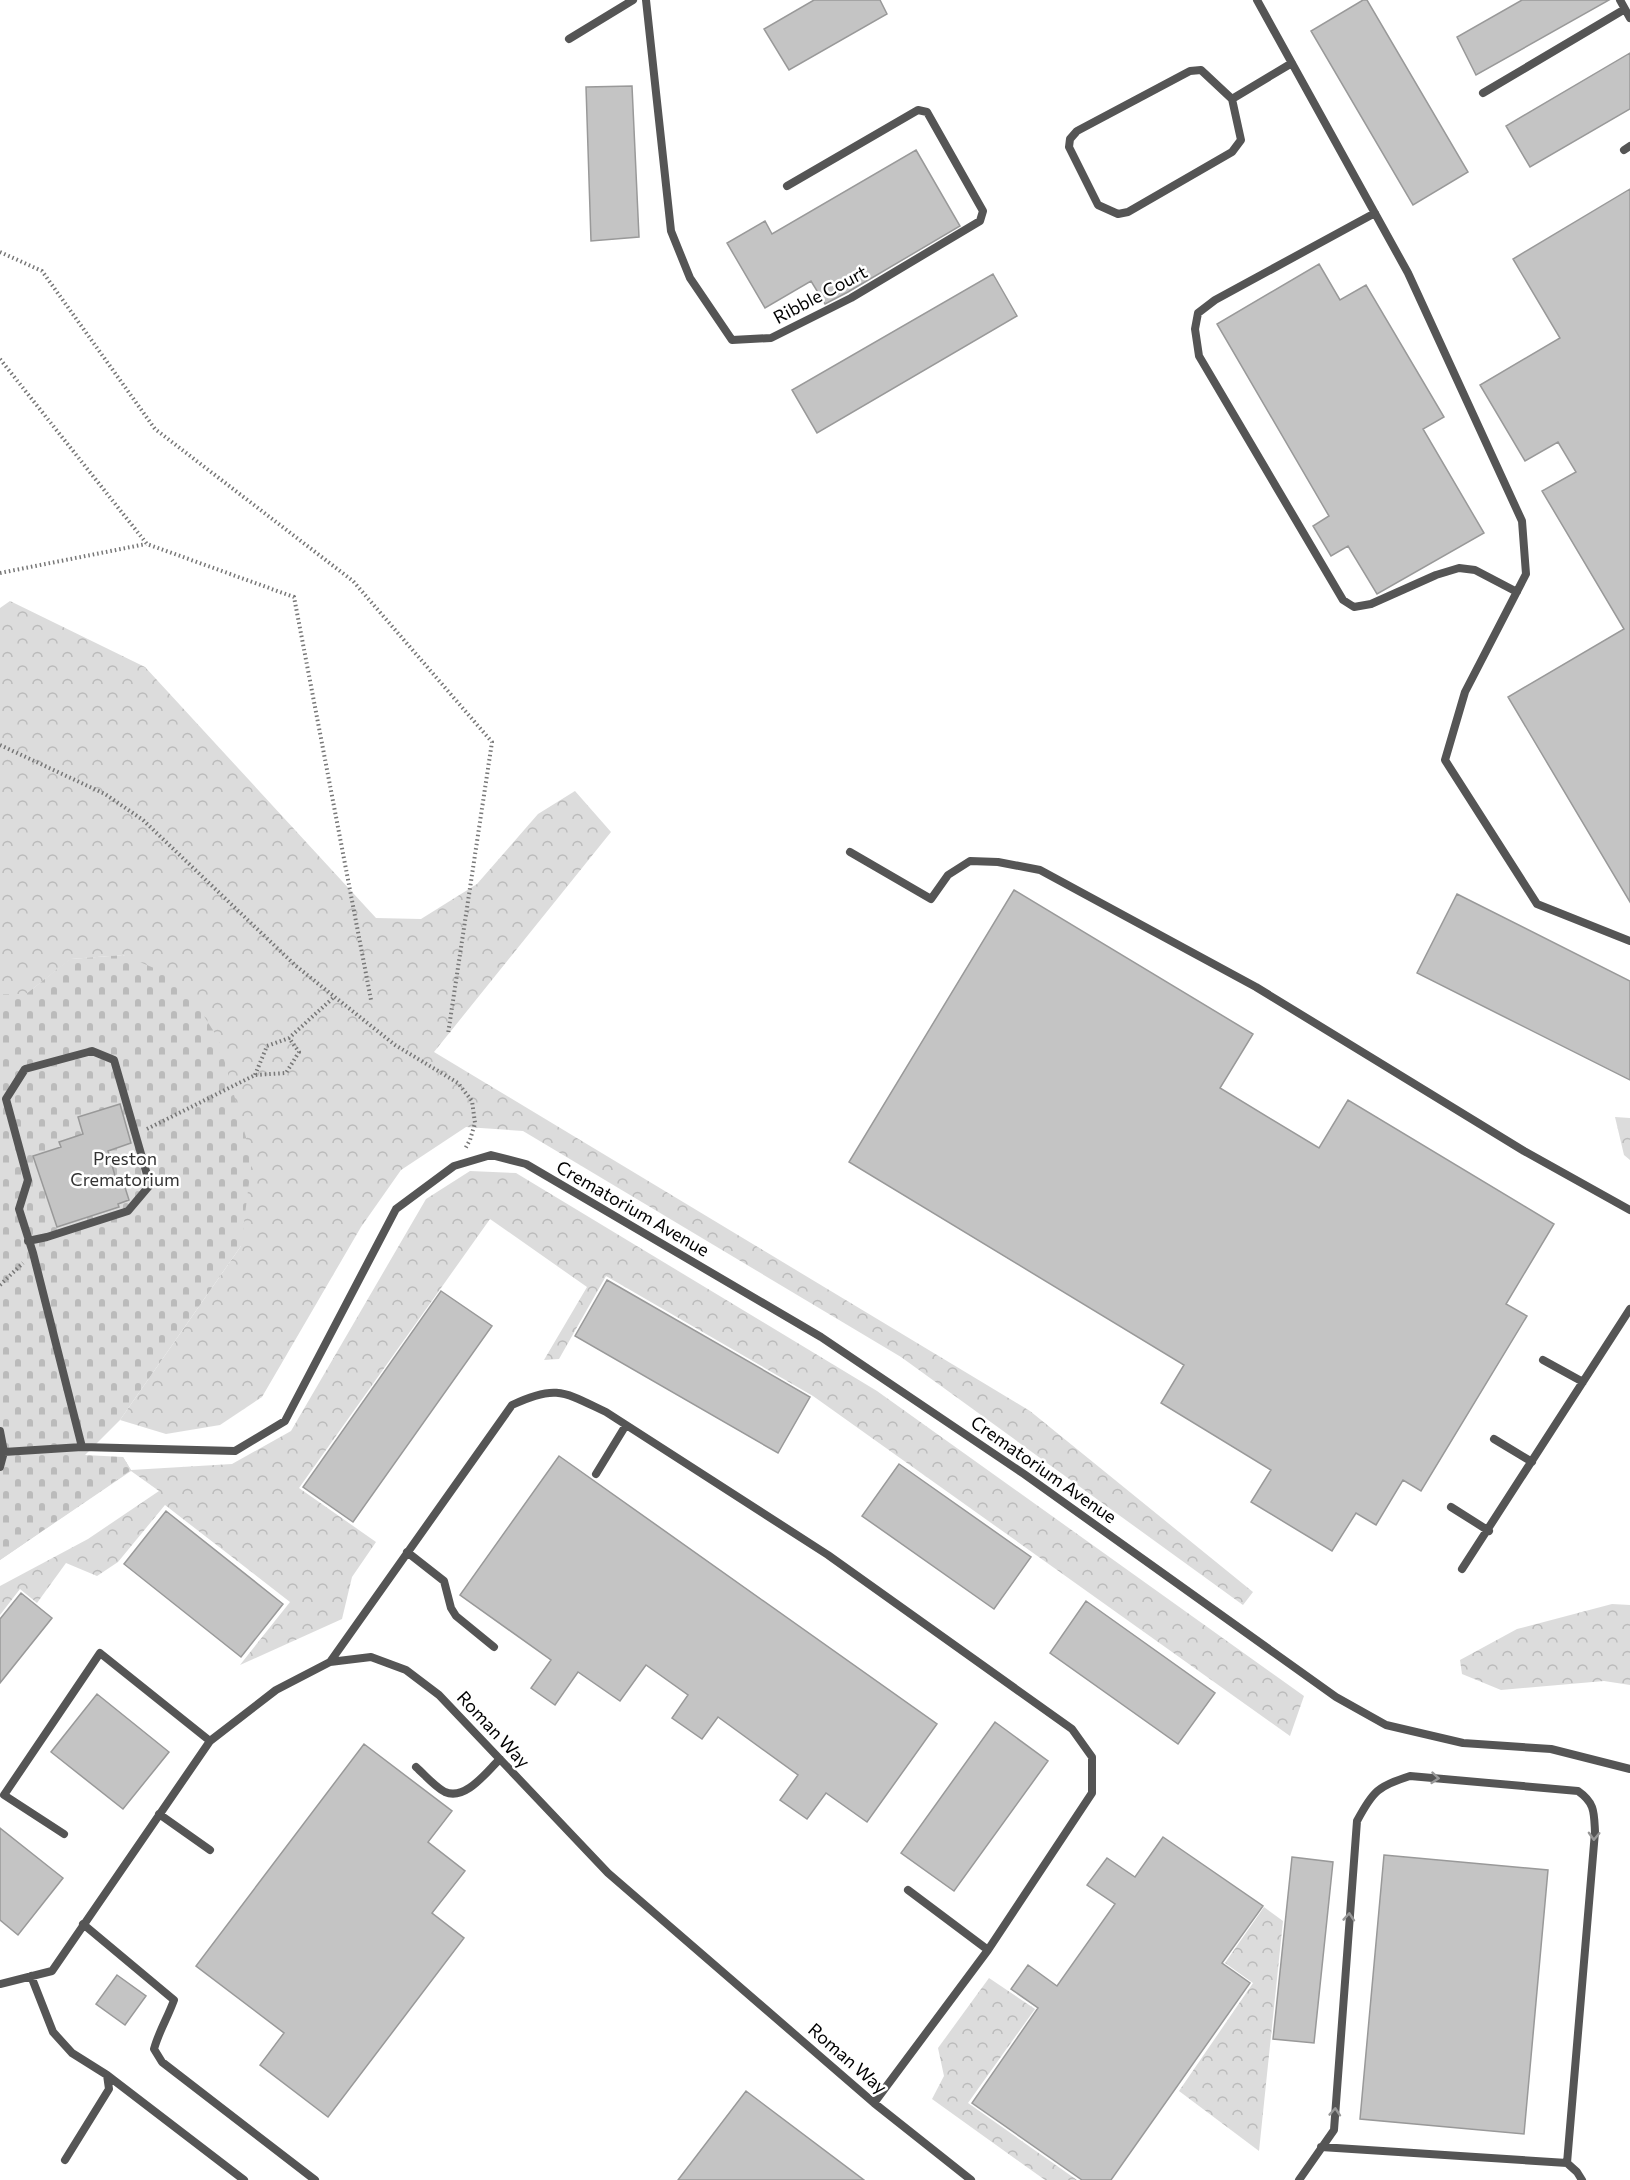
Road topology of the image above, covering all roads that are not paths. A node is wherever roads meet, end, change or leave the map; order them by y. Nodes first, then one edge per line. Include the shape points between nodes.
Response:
1 (633, 0) edge
2 (646, 0) edge
3 (1257, 0) edge
4 (1620, 0) edge
5 (1625, 9) junction
6 (1630, 18) edge
7 (569, 39) dead end
8 (1292, 63) junction
9 (1483, 93) dead end
10 (1232, 99) junction
11 (787, 186) dead end
12 (1375, 213) junction
13 (1517, 592) junction
14 (850, 852) dead end
15 (1630, 940) edge
16 (1630, 1210) edge
17 (28, 1241) junction
18 (1630, 1309) edge
19 (1543, 1360) dead end
20 (1583, 1382) junction
21 (626, 1425) junction
22 (0, 1431) edge
23 (1494, 1439) dead end
24 (82, 1447) junction
25 (4, 1452) junction
26 (1532, 1462) junction
27 (0, 1467) edge
28 (596, 1474) dead end
29 (1451, 1507) dead end
30 (1489, 1531) junction
31 (407, 1552) junction
32 (1462, 1569) dead end
33 (494, 1647) dead end
34 (330, 1662) junction
35 (210, 1741) junction
36 (500, 1759) junction
37 (416, 1767) dead end
38 (1630, 1769) edge
39 (159, 1814) junction
40 (64, 1834) dead end
41 (210, 1850) dead end
42 (908, 1890) dead end
43 (83, 1924) junction
44 (988, 1950) junction
45 (31, 1976) junction
46 (0, 1984) edge
47 (107, 2075) junction
48 (874, 2103) junction
49 (1321, 2147) junction
50 (65, 2160) dead end
51 (1567, 2163) junction
52 (961, 2177) edge
53 (244, 2180) edge
54 (315, 2180) edge
55 (971, 2180) edge
56 (1299, 2180) edge
57 (1582, 2180) edge

1 - 7 lane
2 - 11 lane, Ribble Court via 671,231 690,278 732,340 771,338 851,298 980,221 983,211 927,112 918,110
3 - 8 lane
4 - 5 lane
5 - 6 lane
5 - 9 lane
8 - 10 lane
8 - 12 lane
10 - 10 lane via 1241,140 1232,152 1128,212 1118,214 1098,205 1069,147 1077,131 1190,71 1201,70
12 - 13 lane via 1408,273 1522,521 1526,574
12 - 13 lane via 1198,313 1195,329 1199,356 1343,600 1354,607 1371,604 1459,568 1474,570
13 - 15 lane via 1465,692 1445,760 1537,904
14 - 16 lane via 931,899 948,875 970,861 1040,870 1256,987 1524,1151
17 - 17 lane via 129,1210 150,1185 114,1060 92,1051 25,1069 6,1099 28,1180 19,1209
17 - 24 lane
18 - 20 lane
19 - 20 lane
20 - 26 lane
21 - 28 lane
21 - 31 lane via 570,1395 534,1395 512,1406
21 - 44 lane via 847,1569 1072,1729 1092,1757 1092,1792
22 - 25 lane
23 - 26 lane
24 - 25 lane, Crematorium Avenue
24 - 38 lane, Crematorium Avenue via 235,1451 285,1421 396,1209 454,1166 491,1155 526,1164 821,1337 1024,1474 1336,1698 1386,1725 1463,1743 1551,1749
25 - 27 lane
26 - 30 lane
29 - 30 lane
30 - 32 lane
31 - 33 lane via 444,1581 456,1616
31 - 34 lane
34 - 35 lane, Roman Way via 276,1690
34 - 36 lane, Roman Way via 371,1657 406,1670 439,1695
35 - 39 lane, Roman Way
35 - 40 lane via 100,1653 4,1795
36 - 37 lane via 475,1784 458,1793 441,1789
36 - 48 lane, Roman Way via 608,1873
39 - 41 lane
39 - 43 lane, Roman Way
42 - 44 lane
43 - 45 lane, Roman Way via 52,1971
43 - 54 lane via 174,2000 154,2049 162,2062
44 - 48 lane
45 - 46 lane, Roman Way
45 - 47 lane via 54,2032 72,2053
47 - 50 lane via 109,2089
47 - 53 lane
48 - 52 lane, Roman Way
49 - 51 lane
49 -> 51 lane via 1334,2130 1357,1821 1376,1791 1410,1776 1578,1791 1589,1799 1595,1832
49 - 56 lane
51 - 57 lane
52 - 55 lane, Roman Way

